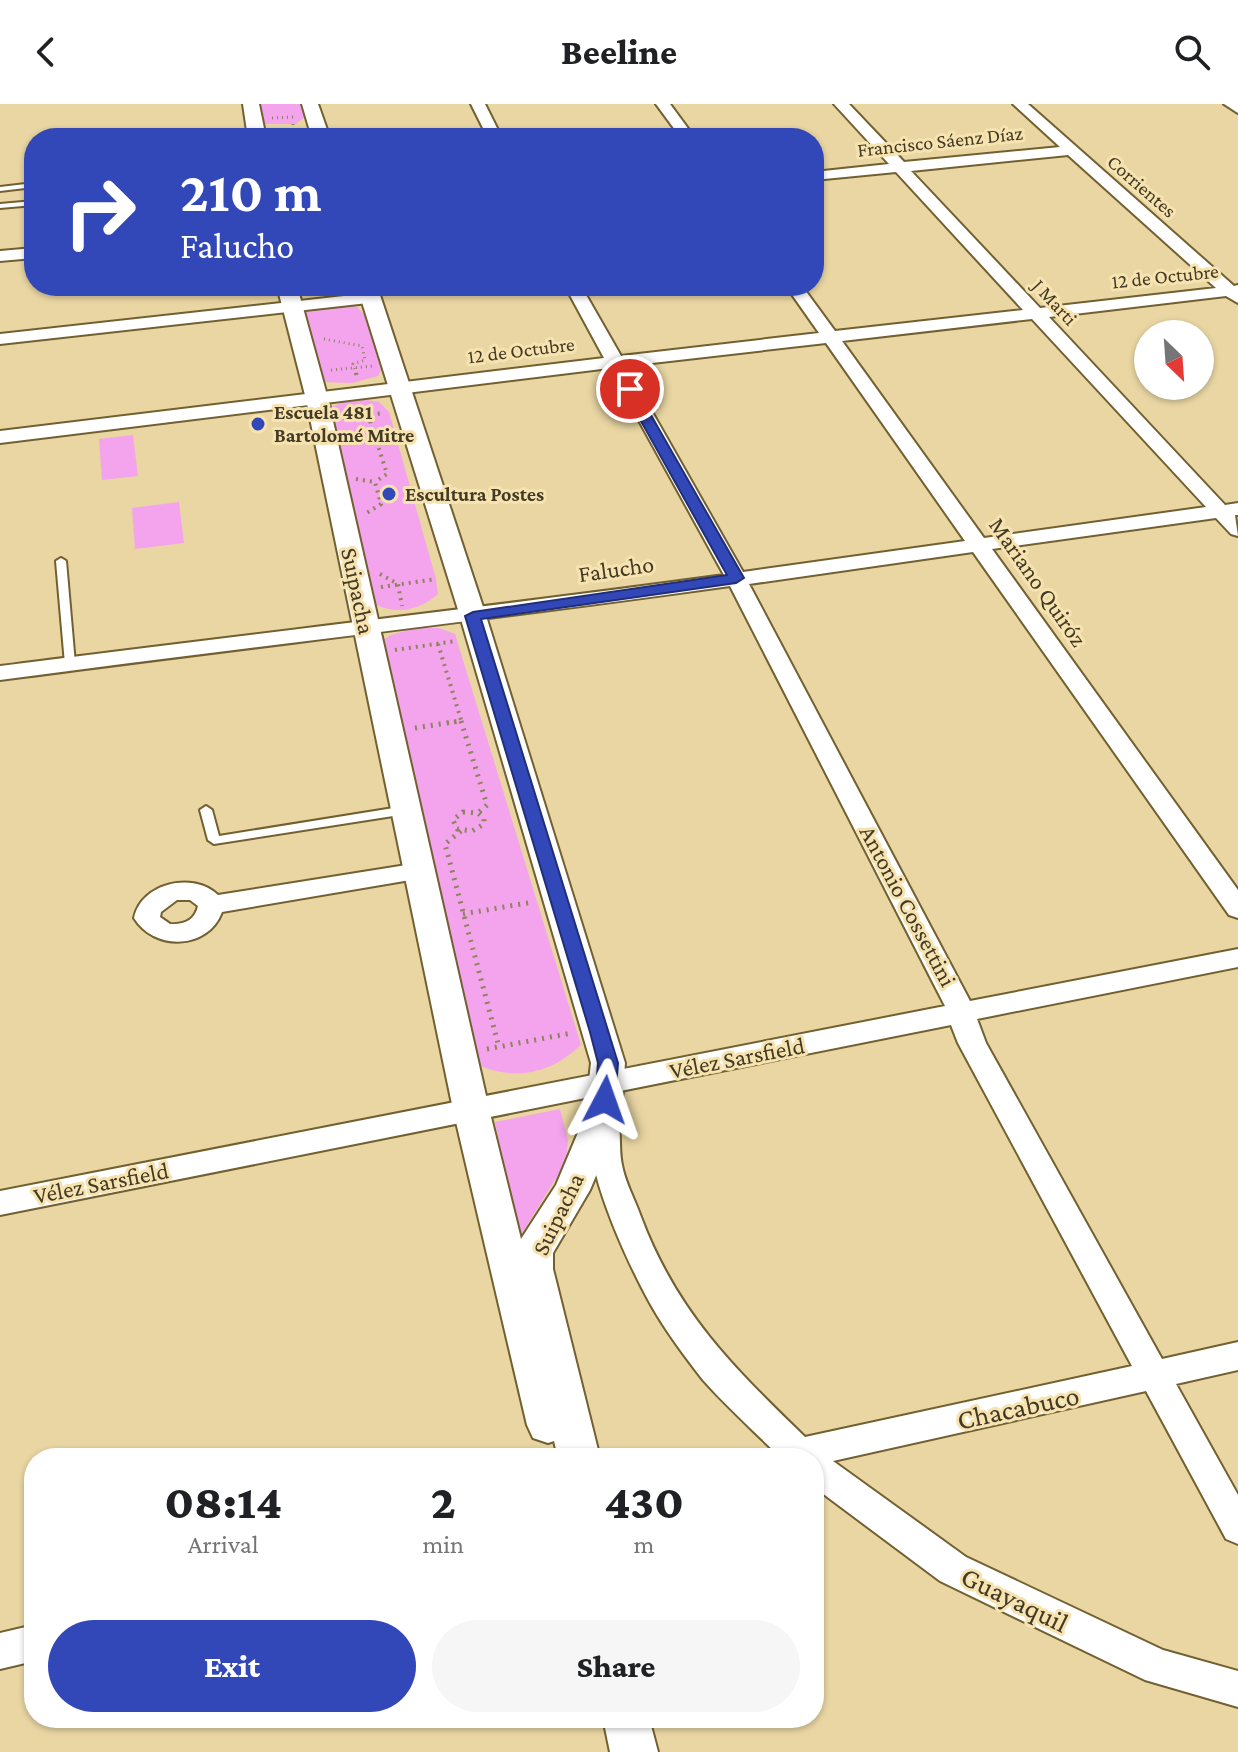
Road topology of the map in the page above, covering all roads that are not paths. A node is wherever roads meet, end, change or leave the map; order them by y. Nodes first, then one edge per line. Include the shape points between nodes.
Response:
1 (251, 104) edge
2 (478, 104) edge
3 (663, 104) edge
4 (841, 104) edge
5 (1020, 104) edge
6 (1231, 104) edge
7 (1238, 109) edge
8 (255, 128) edge
9 (490, 128) edge
10 (681, 128) edge
11 (1070, 150) junction
12 (901, 167) junction
13 (824, 175) edge
14 (24, 186) edge
15 (0, 189) edge
16 (24, 204) edge
17 (0, 206) edge
18 (24, 254) edge
19 (0, 256) edge
20 (1236, 293) edge
21 (289, 296) edge
22 (370, 296) edge
23 (578, 296) edge
24 (801, 296) edge
25 (1035, 313) junction
26 (0, 339) edge
27 (831, 339) junction
28 (614, 362) junction
29 (390, 388) junction
30 (326, 396) junction
31 (0, 437) edge
32 (1229, 510) edge
33 (1238, 530) edge
34 (980, 543) junction
35 (61, 561) dead end
36 (736, 578) junction
37 (365, 626) junction
38 (465, 628) junction
39 (70, 664) junction
40 (0, 673) edge
41 (206, 810) dead end
42 (406, 810) junction
43 (419, 871) junction
44 (211, 905) dead end
45 (1238, 909) edge
46 (1238, 958) edge
47 (961, 1012) junction
48 (606, 1084) junction
49 (471, 1109) junction
50 (603, 1116) junction
51 (0, 1203) edge
52 (1238, 1356) edge
53 (1157, 1376) junction
54 (555, 1448) edge
55 (577, 1448) edge
56 (793, 1448) edge
57 (824, 1455) edge
58 (824, 1474) edge
59 (1238, 1528) edge
60 (24, 1645) edge
61 (0, 1651) edge
62 (1238, 1689) edge
63 (628, 1728) edge
64 (634, 1752) edge

1 - 8 street
2 - 9 street
3 - 10 street
4 - 12 street, J Marti
5 - 11 street, Corrientes
6 - 7 street
11 - 12 street, Francisco Sáenz Díaz
11 - 20 street, Corrientes
12 - 13 street, Francisco Sáenz Díaz
12 - 25 street, J Marti
14 - 15 lane
16 - 17 lane
18 - 19 street
20 - 25 street, 12 de Octubre
21 - 26 street
21 - 30 street, Suipacha
22 - 29 street, Suipacha
23 - 28 street, Antonio Cossettini
24 - 27 street, Mariano Quiróz
25 - 27 street, 12 de Octubre
25 - 32 street, J Marti
27 - 28 street, 12 de Octubre
27 - 34 street, Mariano Quiróz
28 - 29 street, 12 de Octubre
28 - 36 street, Antonio Cossettini
29 - 30 street, 12 de Octubre
29 - 38 street, Suipacha
30 - 31 street, 12 de Octubre
30 - 37 street, Suipacha
32 - 33 street, J Marti
32 - 34 street, Falucho
34 - 36 street, Falucho
34 - 45 street, Mariano Quiróz
35 - 39 lane
36 - 38 street, Falucho
36 - 47 street, Antonio Cossettini
37 - 38 street, Falucho
37 - 39 street, Falucho
37 - 42 street, Suipacha
38 - 48 street, Suipacha via 600,1032 608,1063
39 - 40 street, Falucho
41 - 42 lane via 214,840
42 - 43 street, Suipacha
43 - 44 street
43 - 49 street, Suipacha
46 - 47 street, Vélez Sarsfield
47 - 48 street, Vélez Sarsfield
47 - 53 street, Antonio Cossettini via 972,1043
48 - 49 street, Vélez Sarsfield
48 - 50 street, Suipacha
49 - 51 street, Vélez Sarsfield
49 - 54 street, Suipacha
50 - 55 street, Suipacha via 572,1190 534,1251
50 - 56 street, Guayaquil via 607,1166 663,1298 715,1370
52 - 53 street, Chacabuco
53 - 57 street, Chacabuco
53 - 59 street, Antonio Cossettini
58 - 62 street, Guayaquil via 953,1569 1158,1667
60 - 61 street
63 - 64 street

